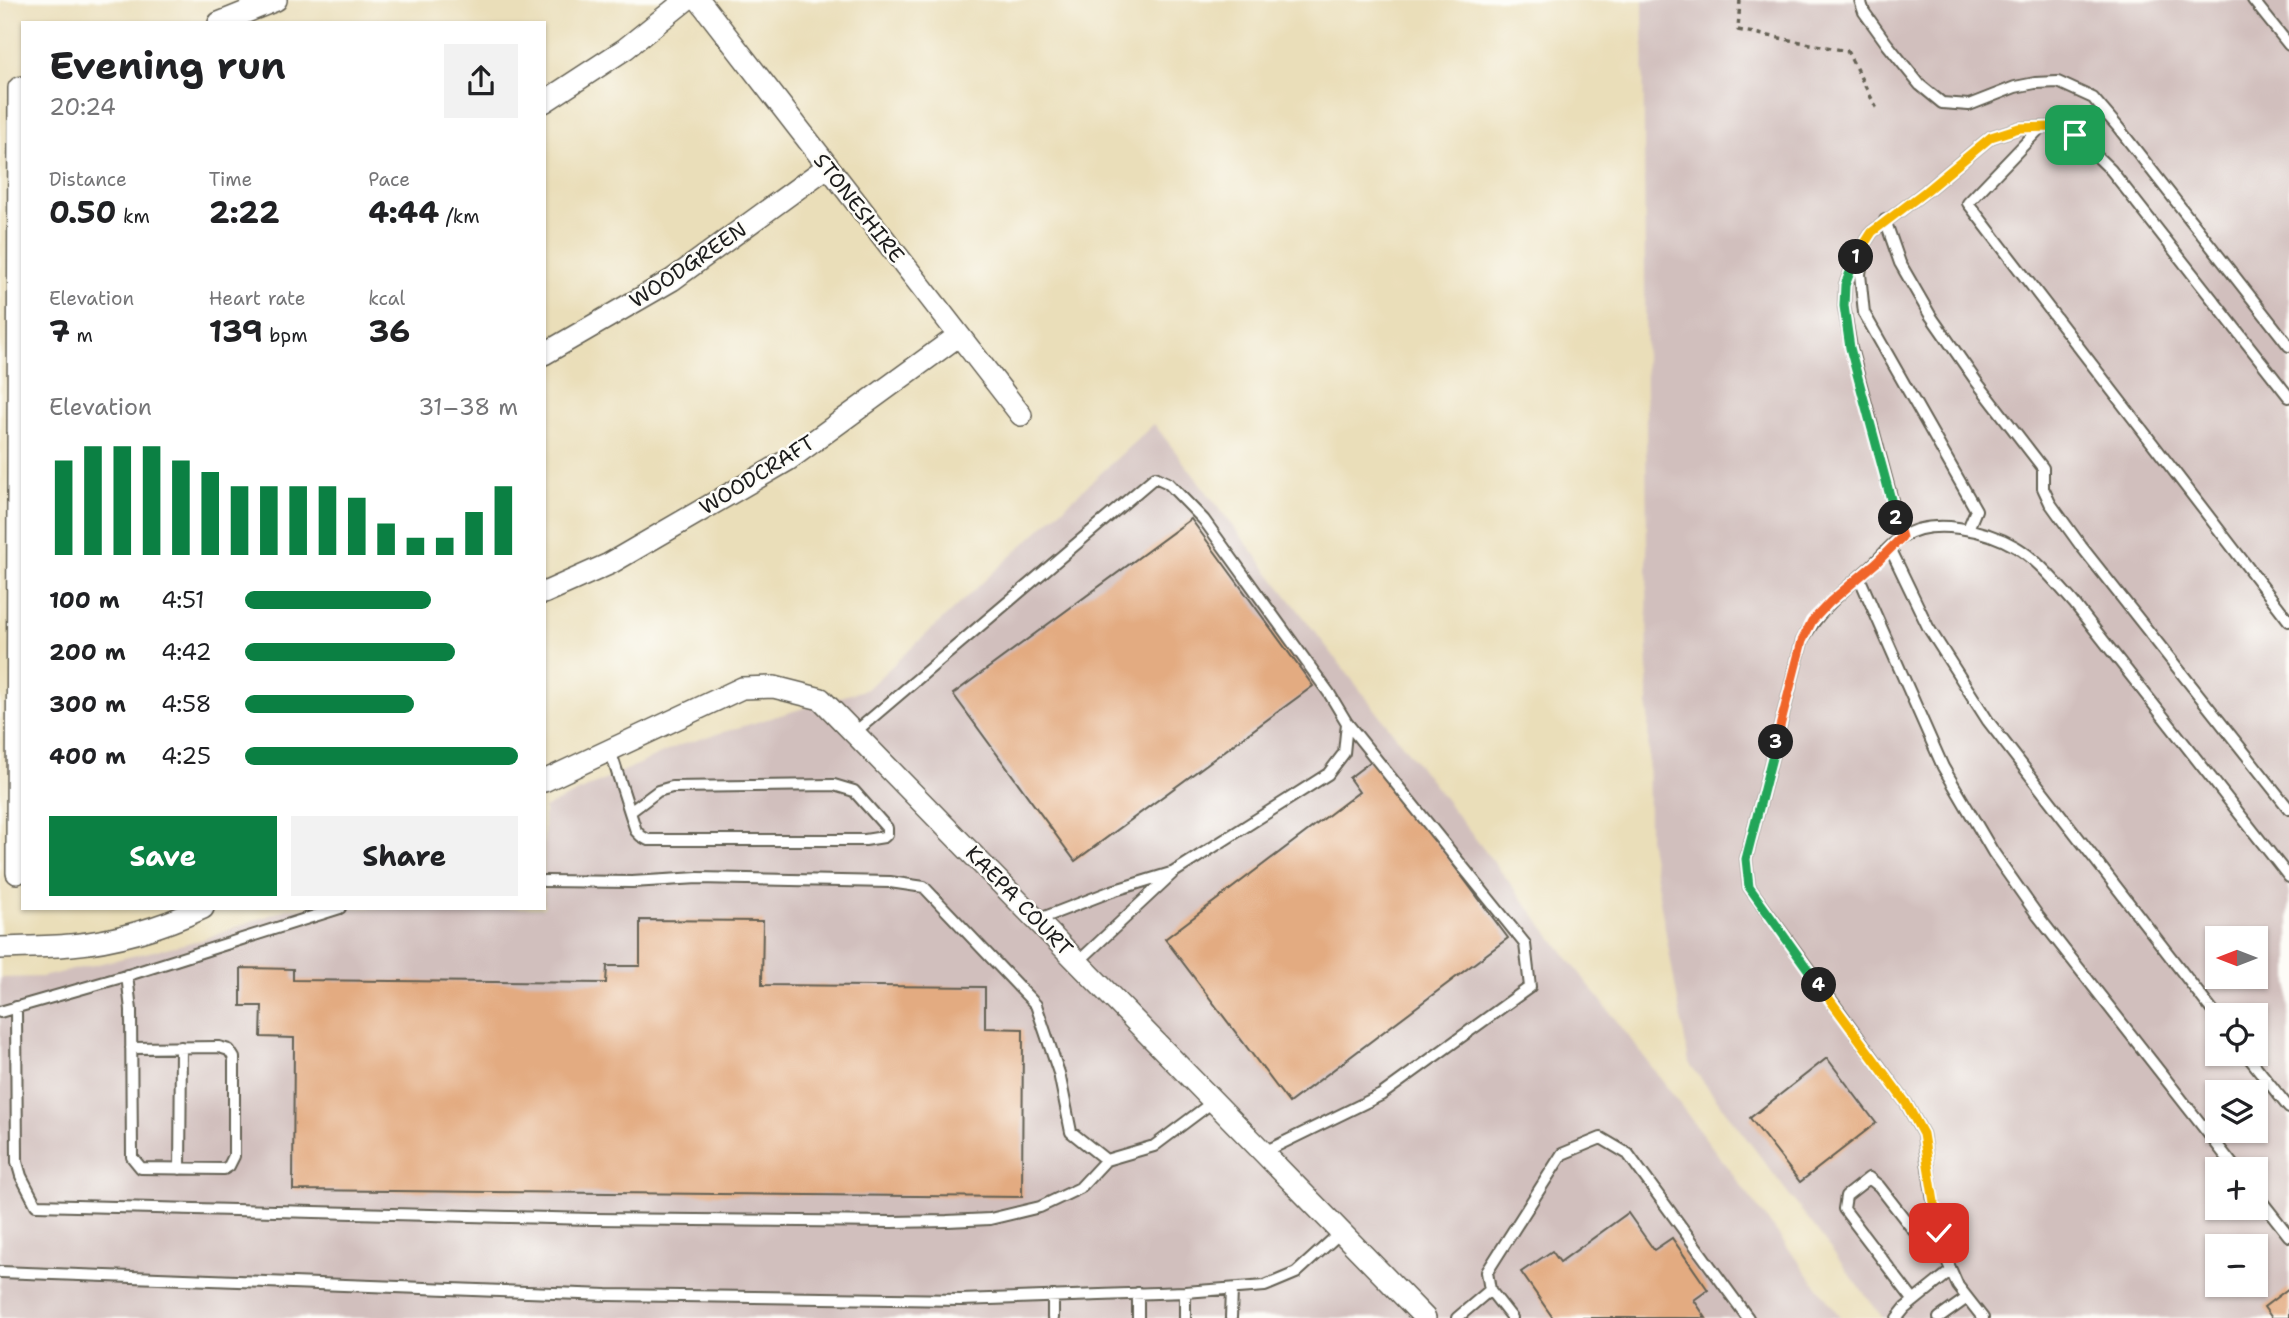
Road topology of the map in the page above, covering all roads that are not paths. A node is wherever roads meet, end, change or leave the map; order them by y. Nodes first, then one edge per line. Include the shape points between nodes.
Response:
1 (276, 0) edge
2 (687, 0) edge
3 (699, 0) edge
4 (1860, 0) edge
5 (2253, 0) edge
6 (224, 21) edge
7 (2289, 45) edge
8 (21, 88) edge
9 (546, 101) edge
10 (2041, 127) junction
11 (827, 167) junction
12 (1885, 220) junction
13 (1865, 243) junction
14 (14, 321) edge
15 (958, 336) junction
16 (2289, 346) edge
17 (546, 353) edge
18 (2289, 397) edge
19 (1021, 415) dead end
20 (1968, 529) junction
21 (1902, 537) junction
22 (20, 543) edge
23 (1890, 548) junction
24 (1859, 577) junction
25 (546, 592) edge
26 (2289, 621) edge
27 (1347, 723) junction
28 (855, 733) junction
29 (610, 750) junction
30 (20, 757) edge
31 (546, 780) edge
32 (2289, 809) edge
33 (630, 812) junction
34 (1174, 872) junction
35 (17, 873) dead end
36 (2289, 877) edge
37 (546, 881) edge
38 (198, 910) edge
39 (334, 910) edge
40 (1037, 920) junction
41 (0, 948) edge
42 (1078, 961) junction
43 (127, 975) junction
44 (2206, 1003) edge
45 (16, 1007) junction
46 (0, 1012) edge
47 (181, 1047) junction
48 (131, 1048) junction
49 (2256, 1066) edge
50 (1214, 1101) junction
51 (2289, 1108) edge
52 (1264, 1152) junction
53 (2227, 1157) edge
54 (1106, 1160) junction
55 (180, 1169) junction
56 (2268, 1209) edge
57 (1938, 1226) junction
58 (1340, 1232) junction
59 (2289, 1236) edge
60 (1951, 1271) junction
61 (0, 1272) edge
62 (1232, 1289) junction
63 (1490, 1290) junction
64 (1185, 1292) junction
65 (1138, 1293) junction
66 (1053, 1296) junction
67 (1967, 1298) junction
68 (1914, 1301) junction
69 (1053, 1318) edge
70 (1138, 1318) edge
71 (1185, 1318) edge
72 (1231, 1318) edge
73 (1424, 1318) edge
74 (1457, 1318) edge
75 (1512, 1318) edge
76 (1748, 1318) edge
77 (1897, 1318) edge
78 (1939, 1318) edge
79 (1983, 1318) edge

1 - 6 street
2 - 9 street via 625,49
3 - 11 street, STONESHIRE
4 - 16 lane via 1903,65 1942,103 1969,105 2015,87 2058,82 2093,98
5 - 7 lane
8 - 14 street
10 - 12 lane via 1991,137
10 - 18 lane via 2075,135 2111,170
10 - 26 lane via 1968,203
11 - 15 street, STONESHIRE
11 - 17 street, WOODGREEN via 672,280
12 - 13 lane
12 - 32 lane via 1900,262 1930,314 2043,468 2043,488 2050,503
13 - 20 lane via 1860,274 1864,313 1976,510
13 - 21 lane via 1845,285 1844,306 1850,348
14 - 22 street
15 - 19 street, STONESHIRE
15 - 25 street, WOODCRAFT via 788,460 609,564
20 - 21 lane via 1925,528
20 - 36 lane via 2017,547 2074,603
21 - 23 lane
22 - 30 street
23 - 24 lane
23 - 44 lane via 1928,627 1988,721
24 - 53 lane via 1942,767 1993,852
24 - 57 lane via 1812,621 1802,641 1746,859 1749,887 1906,1103 1923,1134
27 - 28 lane via 1204,520 1168,483 1155,477
27 - 34 lane via 1344,753 1328,774
27 - 52 lane via 1525,944 1530,987 1381,1095
28 - 29 street, KAEPA COURT via 821,699 774,687 742,688
28 - 40 street, KAEPA COURT
29 - 31 street, KAEPA COURT
29 - 33 lane
30 - 35 street
33 - 33 lane via 636,831 648,840 865,841 887,834 887,828 854,791 834,785 672,787 658,791
34 - 40 lane
34 - 42 lane
37 - 54 lane via 712,878 890,881 924,887 1036,1005 1059,1073 1071,1132
38 - 41 street via 114,938
39 - 43 lane
40 - 42 street, KAEPA COURT
42 - 50 street, KAEPA COURT
43 - 45 lane
43 - 48 lane
45 - 46 lane
45 - 54 lane via 17,1162 36,1205 593,1219 990,1219 1040,1208 1080,1188
47 - 48 lane
47 - 55 lane
47 - 55 lane via 219,1047 234,1058 234,1156 223,1169
48 - 55 lane via 132,1157 141,1168
49 - 51 lane
50 - 52 street, KAEPA COURT
50 - 54 lane via 1154,1146
52 - 58 street, KAEPA COURT
56 - 59 lane
57 - 60 lane
57 - 68 lane via 1917,1235 1869,1178 1846,1196 1844,1209
58 - 62 lane via 1296,1273 1265,1286
58 - 73 street, KAEPA COURT
60 - 67 lane
60 - 68 lane
61 - 66 lane via 607,1295 961,1300
62 - 64 lane
62 - 72 lane
63 - 74 lane
63 - 75 lane
63 - 76 lane via 1487,1272 1562,1154 1601,1138 1628,1154
64 - 65 lane
64 - 71 lane
65 - 66 lane
65 - 70 lane
66 - 69 lane
67 - 78 lane
67 - 79 lane
68 - 77 lane

